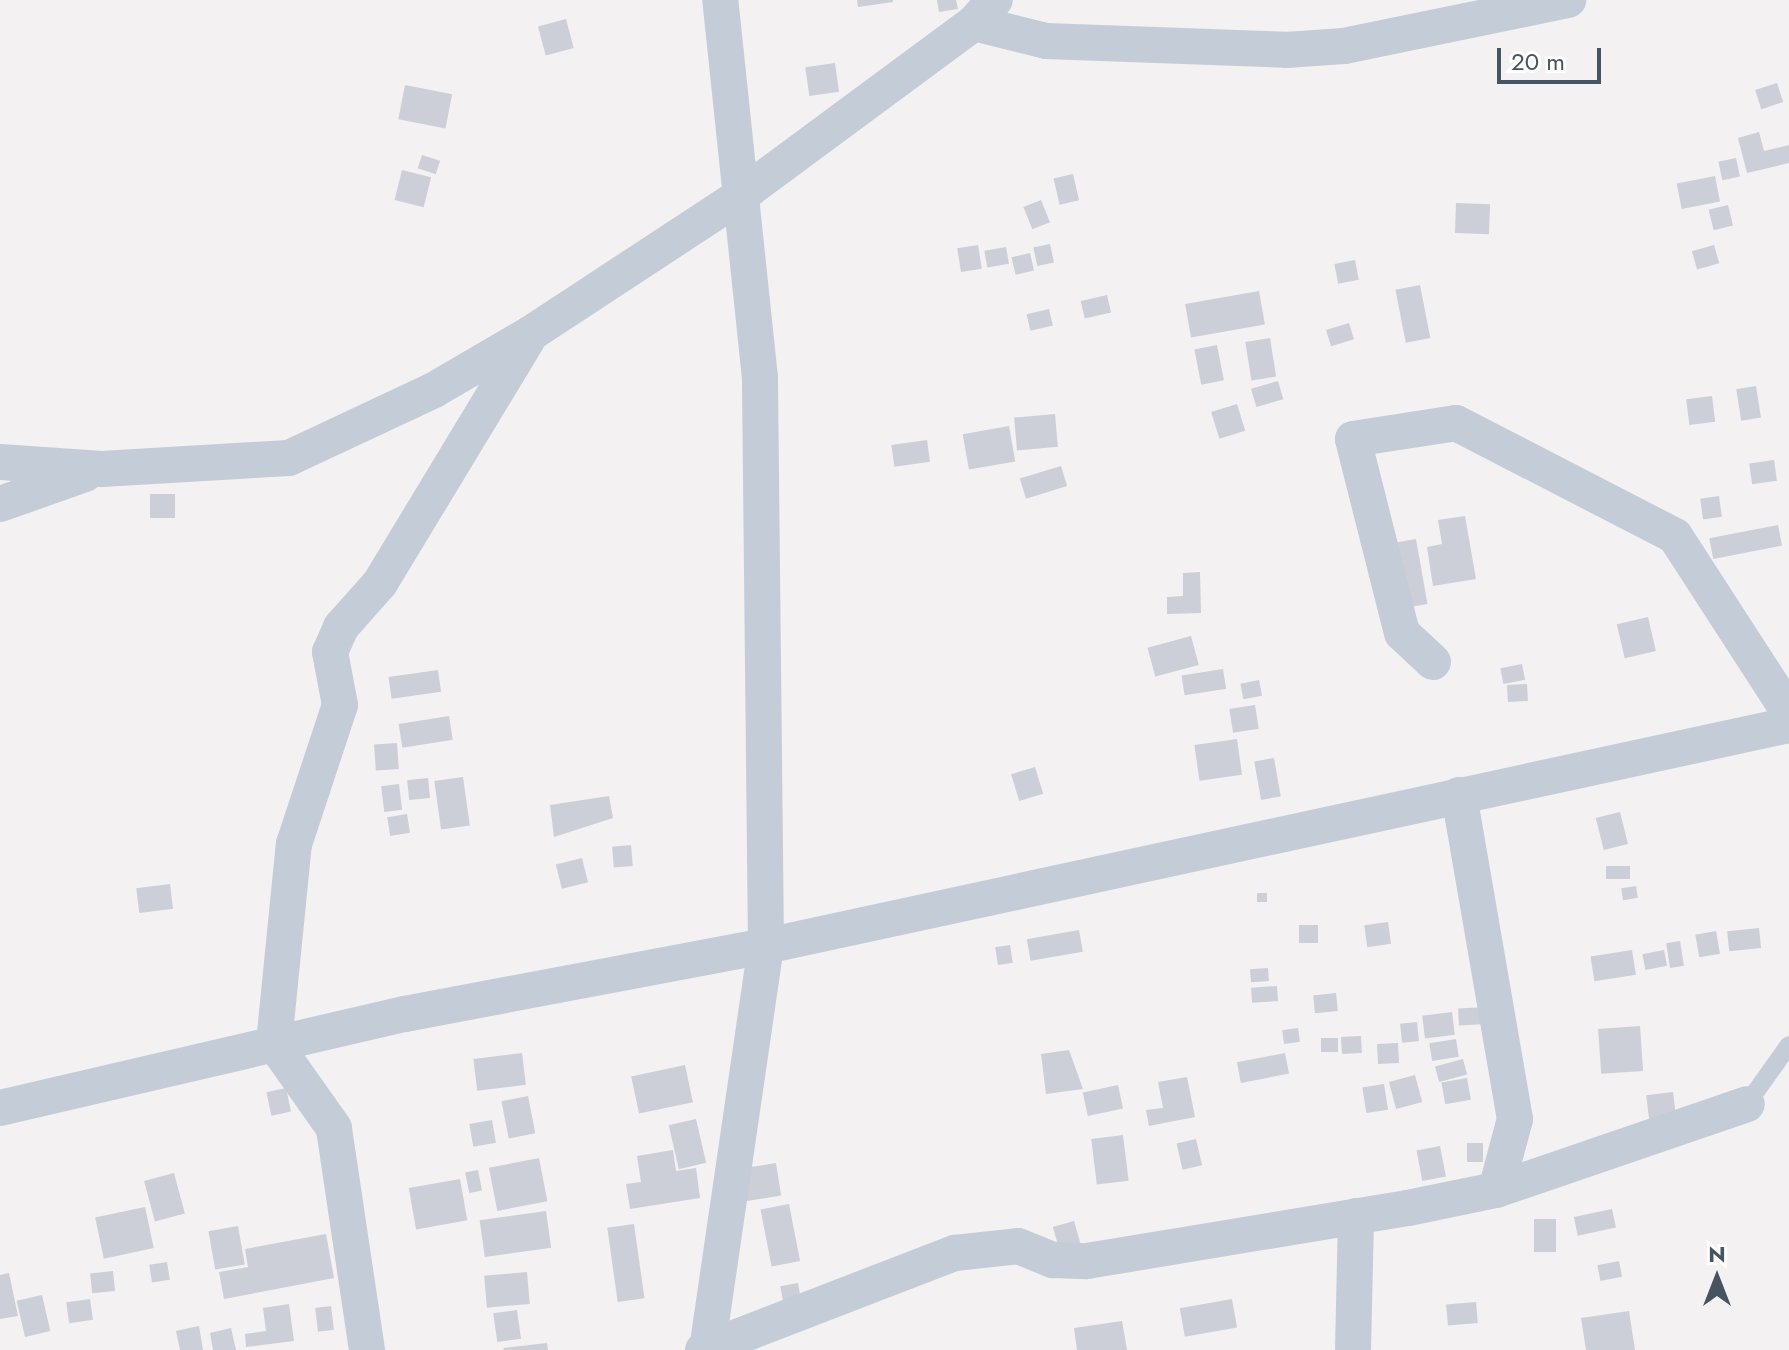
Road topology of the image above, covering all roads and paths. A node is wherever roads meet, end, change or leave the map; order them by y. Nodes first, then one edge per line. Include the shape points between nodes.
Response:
1 (720, 0) edge
2 (1568, 0) edge
3 (984, 12) edge
4 (740, 196) junction
5 (530, 334) junction
6 (0, 462) edge
7 (102, 469) junction
8 (0, 504) edge
9 (1433, 662) dead end
10 (1789, 712) edge
11 (1789, 725) edge
12 (1459, 795) junction
13 (766, 946) junction
14 (274, 1043) junction
15 (1789, 1045) edge
16 (1747, 1104) joint
17 (0, 1108) edge
18 (1496, 1190) junction
19 (1356, 1216) junction
20 (707, 1349) edge
21 (367, 1350) edge
22 (1353, 1350) edge

1 - 4 street
2 - 3 street via 1344,46 1286,50 1046,41
3 - 4 street
4 - 5 street
4 - 13 street via 760,378
5 - 7 street via 434,390 289,458
5 - 14 street via 330,652 340,705 294,844
6 - 7 street
7 - 8 street
9 - 10 street via 1402,633 1353,439 1456,423 1675,536
11 - 12 street
12 - 13 street
12 - 18 street via 1515,1119
13 - 14 street
13 - 20 street
14 - 17 street
14 - 21 street via 334,1128
15 - 16 lane
16 - 18 street
18 - 19 street
19 - 20 street via 1087,1261 986,1246 802,1307
19 - 22 street

